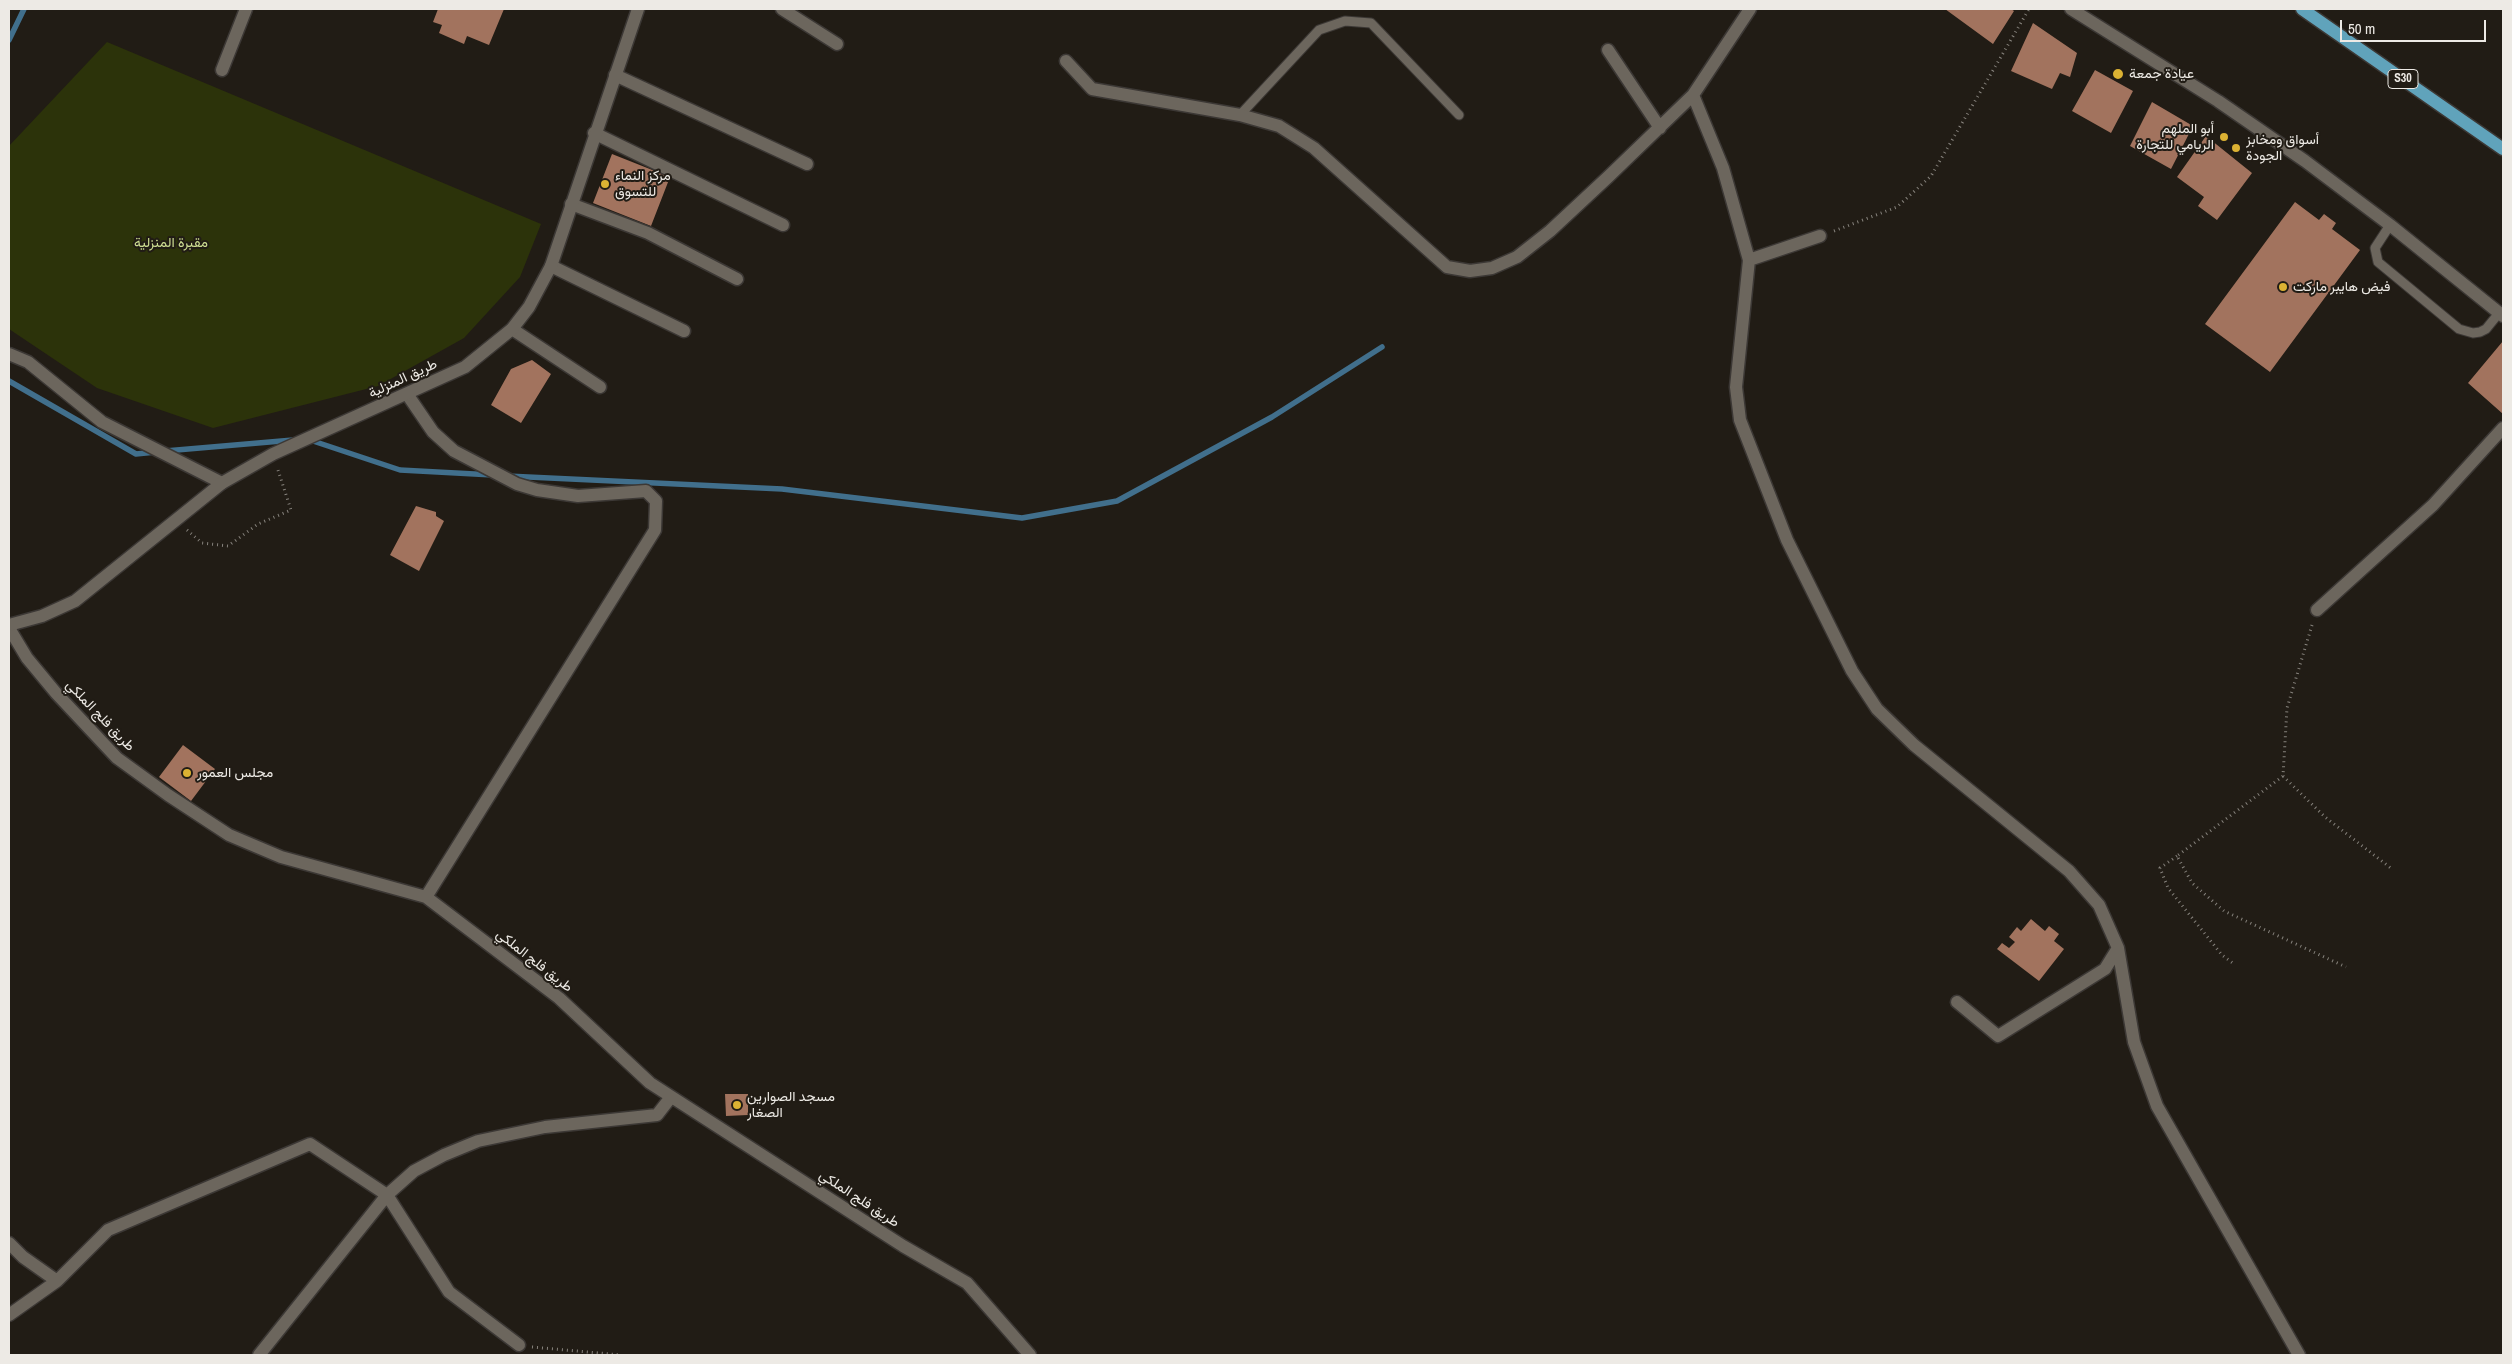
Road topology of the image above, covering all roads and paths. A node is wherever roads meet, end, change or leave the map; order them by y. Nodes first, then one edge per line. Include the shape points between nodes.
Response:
1 (246, 9) edge
2 (782, 9) edge
3 (1750, 9) edge
4 (2028, 9) edge
5 (2072, 9) edge
6 (2302, 9) edge
7 (634, 10) edge
8 (836, 44) dead end
9 (1608, 50) dead end
10 (1066, 61) dead end
11 (222, 70) dead end
12 (615, 75) junction
13 (1693, 95) junction
14 (1240, 115) junction
15 (1459, 115) dead end
16 (1660, 128) junction
17 (594, 133) junction
18 (2503, 149) edge
19 (807, 164) dead end
20 (571, 204) junction
21 (783, 225) dead end
22 (2390, 225) junction
23 (1820, 236) joint
24 (1749, 260) junction
25 (550, 266) junction
26 (737, 279) dead end
27 (2501, 315) edge
28 (512, 329) junction
29 (684, 330) dead end
30 (9, 354) edge
31 (600, 387) dead end
32 (407, 394) junction
33 (2503, 428) edge
34 (273, 454) junction
35 (222, 482) junction
36 (175, 520) junction
37 (2316, 610) joint
38 (9, 627) edge
39 (2283, 776) junction
40 (2177, 856) junction
41 (2392, 869) dead end
42 (426, 897) junction
43 (2118, 948) junction
44 (2234, 964) dead end
45 (2346, 967) dead end
46 (1957, 1002) dead end
47 (671, 1097) junction
48 (387, 1195) junction
49 (9, 1243) edge
50 (57, 1280) junction
51 (9, 1315) edge
52 (519, 1346) joint
53 (259, 1355) edge
54 (621, 1355) edge
55 (1030, 1355) edge
56 (2299, 1355) edge

1 - 11 street
2 - 8 street
3 - 13 street
4 - 23 path via 1930,176 1897,207
5 - 22 street via 2218,101
6 - 18 main road, S30
7 - 12 street, طريق المنزلية
9 - 16 street
10 - 14 street via 1092,89
12 - 17 street, طريق المنزلية
12 - 19 street
13 - 16 street
13 - 24 street via 1723,168
14 - 15 lane via 1319,30 1345,21 1371,23
14 - 16 street via 1279,126 1314,148 1448,267 1470,271 1492,268 1517,257 1550,231
17 - 20 street, طريق المنزلية
17 - 21 street
20 - 25 street, طريق المنزلية
20 - 26 street via 648,233
22 - 27 street
22 - 27 lane via 2376,244 2378,262 2451,322 2466,332 2480,332
23 - 24 street
24 - 43 street via 1736,387 1740,420 1787,540 1852,671 1877,709 1914,744 2069,871 2099,905
25 - 28 street, طريق المنزلية via 529,307
25 - 29 street
28 - 31 street
28 - 32 street, طريق المنزلية via 465,367
30 - 35 street via 28,362 102,422
32 - 34 street, طريق المنزلية
32 - 42 street via 423,419 448,447 517,484 578,496 646,491 656,501 655,530
33 - 37 street via 2433,505
34 - 35 street, طريق المنزلية
34 - 36 path via 291,510 258,524 228,546 202,543
35 - 36 street, طريق المنزلية
36 - 38 street, طريق المنزلية via 75,601
37 - 39 path via 2287,708
38 - 42 street, طريق فلج الملكي via 27,658 50,686 117,758 228,835 281,857
39 - 40 path
39 - 41 path via 2324,817
40 - 44 path via 2160,868 2168,888 2222,955
40 - 45 path via 2192,883 2224,911
42 - 47 street, طريق فلج الملكي via 559,998 650,1083
43 - 46 street via 2105,969 1998,1036
43 - 56 street via 2134,1042 2157,1106
47 - 48 street via 657,1115 545,1127 478,1141 414,1171
47 - 55 street, طريق فلج الملكي via 967,1283
48 - 50 street via 310,1144 108,1230
48 - 52 street via 450,1292
48 - 53 street
49 - 50 street via 22,1257
50 - 51 street
52 - 54 path

